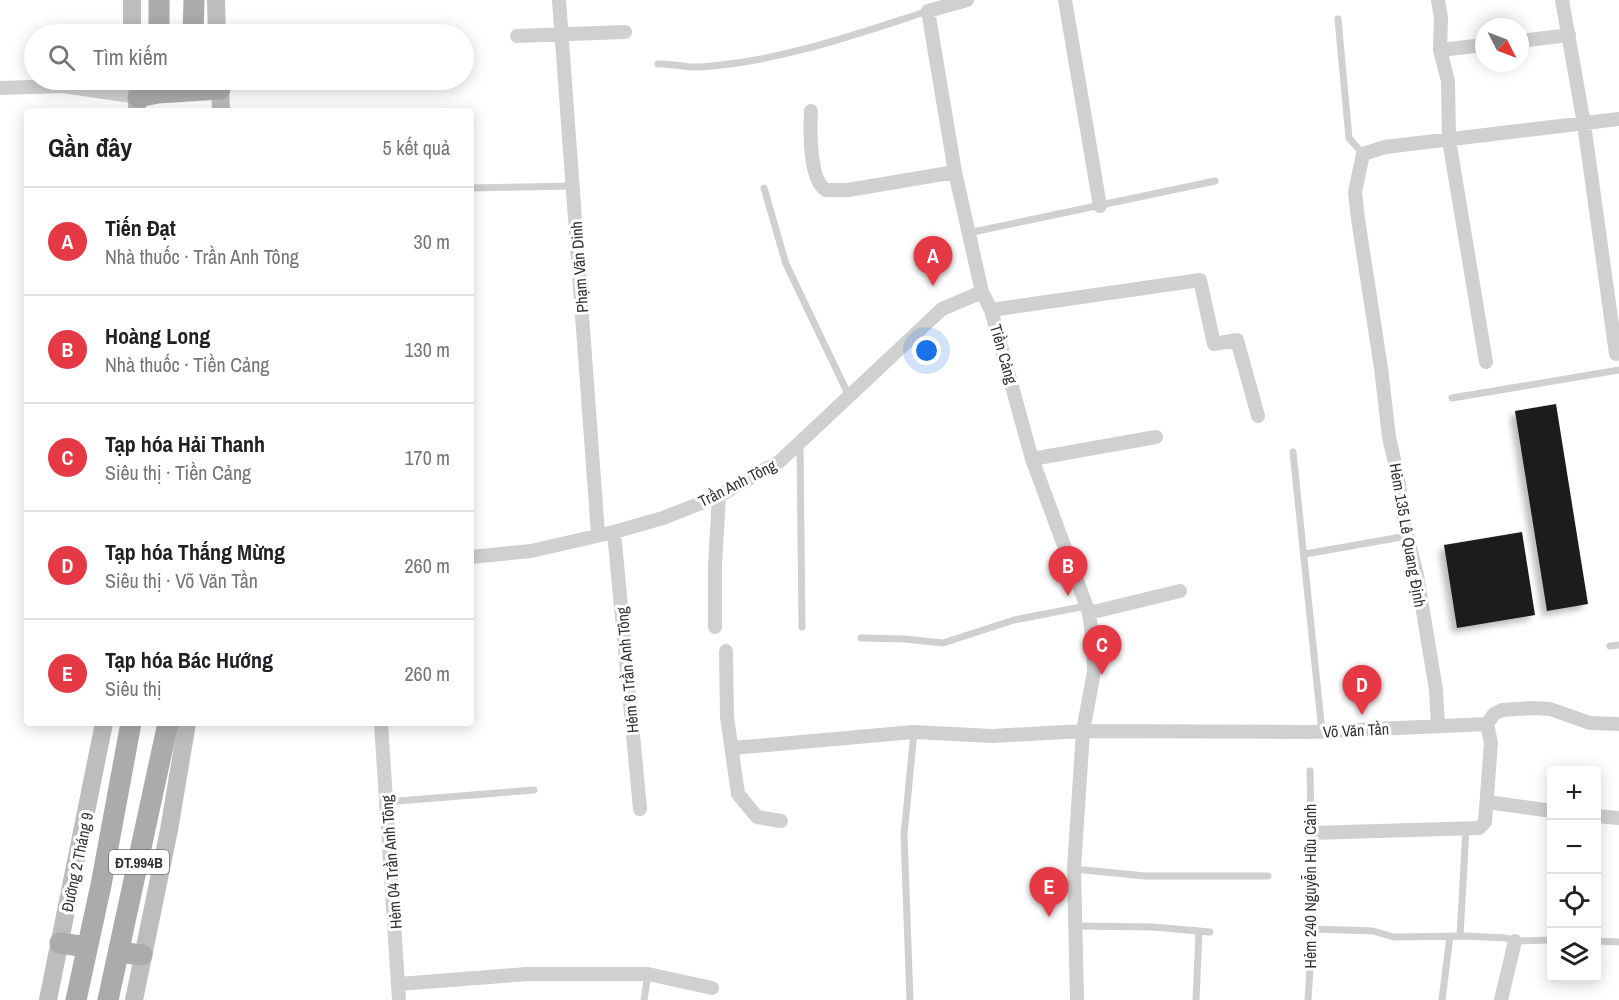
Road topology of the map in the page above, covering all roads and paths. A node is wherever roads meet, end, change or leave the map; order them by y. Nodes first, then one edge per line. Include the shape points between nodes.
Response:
1 (132, 0) edge
2 (159, 0) edge
3 (194, 0) edge
4 (216, 0) edge
5 (559, 0) edge
6 (967, 0) edge
7 (1065, 0) edge
8 (1438, 0) edge
9 (1562, 0) edge
10 (927, 5) edge
11 (1338, 19) dead end
12 (132, 24) edge
13 (159, 24) edge
14 (193, 24) edge
15 (217, 24) edge
16 (625, 32) dead end
17 (561, 34) junction
18 (1569, 35) junction
19 (517, 36) dead end
20 (1529, 40) edge
21 (1475, 46) edge
22 (1440, 50) junction
23 (658, 64) dead end
24 (24, 87) edge
25 (0, 88) edge
26 (101, 90) edge
27 (220, 90) edge
28 (192, 94) edge
29 (148, 95) edge
30 (221, 108) edge
31 (811, 111) dead end
32 (1619, 119) edge
33 (1584, 124) junction
34 (1449, 140) junction
35 (1363, 154) junction
36 (955, 172) junction
37 (1215, 181) dead end
38 (574, 186) junction
39 (474, 188) edge
40 (764, 188) dead end
41 (1100, 206) junction
42 (968, 233) junction
43 (982, 292) junction
44 (991, 310) junction
45 (1616, 354) dead end
46 (1486, 362) dead end
47 (1619, 370) edge
48 (849, 396) junction
49 (1452, 398) dead end
50 (1258, 416) dead end
51 (1156, 437) dead end
52 (800, 444) junction
53 (1293, 452) dead end
54 (1032, 459) junction
55 (719, 496) junction
56 (614, 532) junction
57 (598, 534) junction
58 (1407, 536) junction
59 (1305, 554) junction
60 (474, 557) edge
61 (1180, 591) dead end
62 (1087, 609) junction
63 (715, 627) dead end
64 (802, 627) dead end
65 (861, 639) dead end
66 (1619, 645) edge
67 (1610, 646) dead end
68 (726, 651) dead end
69 (1487, 724) junction
70 (1619, 724) edge
71 (103, 726) edge
72 (129, 726) edge
73 (167, 726) edge
74 (187, 726) edge
75 (381, 726) edge
76 (1437, 726) junction
77 (1083, 731) junction
78 (914, 732) junction
79 (1322, 732) junction
80 (733, 748) junction
81 (1310, 771) dead end
82 (534, 790) dead end
83 (386, 802) junction
84 (1486, 802) junction
85 (640, 809) dead end
86 (1547, 810) edge
87 (1601, 816) edge
88 (1619, 818) edge
89 (781, 821) dead end
90 (1466, 828) junction
91 (1311, 833) junction
92 (1074, 869) junction
93 (1268, 876) dead end
94 (1076, 926) junction
95 (1313, 929) junction
96 (1199, 932) junction
97 (1210, 932) dead end
98 (1450, 936) junction
99 (1460, 936) junction
100 (1547, 940) edge
101 (1515, 941) junction
102 (1601, 941) edge
103 (1619, 942) edge
104 (60, 943) junction
105 (87, 947) junction
106 (119, 952) junction
107 (142, 955) junction
108 (648, 974) junction
109 (399, 984) junction
110 (712, 988) dead end
111 (48, 1000) edge
112 (76, 1000) edge
113 (108, 1000) edge
114 (134, 1000) edge
115 (399, 1000) edge
116 (644, 1000) edge
117 (910, 1000) edge
118 (1077, 1000) edge
119 (1196, 1000) edge
120 (1308, 1000) edge
121 (1442, 1000) edge
122 (1501, 1000) edge

1 - 12 main road
2 - 13 main road
3 - 14 main road
4 - 15 main road
5 - 17 street, Phạm Văn Dinh
6 - 10 street
7 - 41 street
8 - 22 street
9 - 18 street
10 - 23 lane via 830,42 752,60 701,67
10 - 36 street, Tiền Cảng
11 - 35 lane via 1349,138
16 - 17 street
17 - 19 street
17 - 38 street, Phạm Văn Dinh
18 - 20 street
18 - 33 street
21 - 22 street
22 - 34 street via 1448,81
24 - 25 street
26 - 29 street
27 - 30 main road
28 - 29 main road
31 - 36 street via 816,181 826,190 848,190
32 - 33 street
33 - 34 street
33 - 45 street
34 - 35 street via 1385,147
34 - 46 street
35 - 58 street, Hẻm 135 Lê Quang Định via 1355,192
36 - 42 street, Tiền Cảng
37 - 41 lane
38 - 39 lane
38 - 57 street, Phạm Văn Dinh
40 - 48 lane via 786,264
41 - 42 lane
42 - 43 street, Tiền Cảng
43 - 44 street, Tiền Cảng
43 - 48 street, Trần Anh Tông via 942,309
44 - 50 street via 1200,280 1214,344 1237,340
44 - 54 street, Tiền Cảng
47 - 49 lane
48 - 52 street, Trần Anh Tông
51 - 54 street
52 - 55 street, Trần Anh Tông via 780,461
52 - 64 lane
53 - 59 lane via 1294,489
54 - 62 street, Tiền Cảng
55 - 56 street, Trần Anh Tông
55 - 63 street
56 - 57 street, Trần Anh Tông
56 - 85 street, Hẻm 6 Trần Anh Tông
57 - 60 street, Trần Anh Tông via 531,551
58 - 59 lane
58 - 76 street, Hẻm 135 Lê Quang Định via 1436,690
59 - 79 lane via 1306,597
61 - 62 street
62 - 65 lane via 1014,620 944,643
62 - 77 street, Tiền Cảng via 1094,672
66 - 67 lane
68 - 80 street via 727,717
69 - 70 street, Võ Văn Tần via 1502,710 1533,708 1550,709 1590,723
69 - 76 street, Võ Văn Tần
69 - 84 street via 1491,743
71 - 104 main road, Đường 2 Tháng 9
72 - 105 main road, Đường 2 Tháng 9 / ĐT.994B
73 - 106 main road, ĐT.994B
74 - 107 main road, ĐT.994B via 170,830
75 - 83 street, Hẻm 04 Trần Anh Tông
76 - 79 street, Võ Văn Tần
77 - 78 street, Võ Văn Tần via 992,736
77 - 79 street, Võ Văn Tần
77 - 92 street, Tiền Cảng
78 - 80 street, Võ Văn Tần
78 - 117 lane via 904,835
80 - 89 street via 738,794 745,805 757,817
81 - 91 lane, Hẻm 240 Nguyễn Hữu Cảnh
82 - 83 lane
83 - 109 street, Hẻm 04 Trần Anh Tông
84 - 86 street
84 - 90 street via 1485,822 1479,828
87 - 88 street
90 - 91 street
90 - 99 lane
91 - 95 lane, Hẻm 240 Nguyễn Hữu Cảnh
92 - 93 lane via 1145,876
92 - 94 street, Tiền Cảng
94 - 96 lane
94 - 118 street, Tiền Cảng
95 - 98 lane via 1373,931 1394,937
95 - 120 lane, Hẻm 240 Nguyễn Hữu Cảnh
96 - 97 lane
96 - 119 lane
98 - 99 lane
98 - 121 lane
99 - 101 lane
100 - 101 lane
101 - 122 street
102 - 103 lane
104 - 105 main road
104 - 111 main road, Đường 2 Tháng 9
105 - 112 main road, Đường 2 Tháng 9 / ĐT.994B
106 - 107 main road
106 - 113 main road, ĐT.994B
107 - 114 main road, ĐT.994B
108 - 109 street via 528,974
108 - 110 street
108 - 116 lane
109 - 115 street, Hẻm 04 Trần Anh Tông

